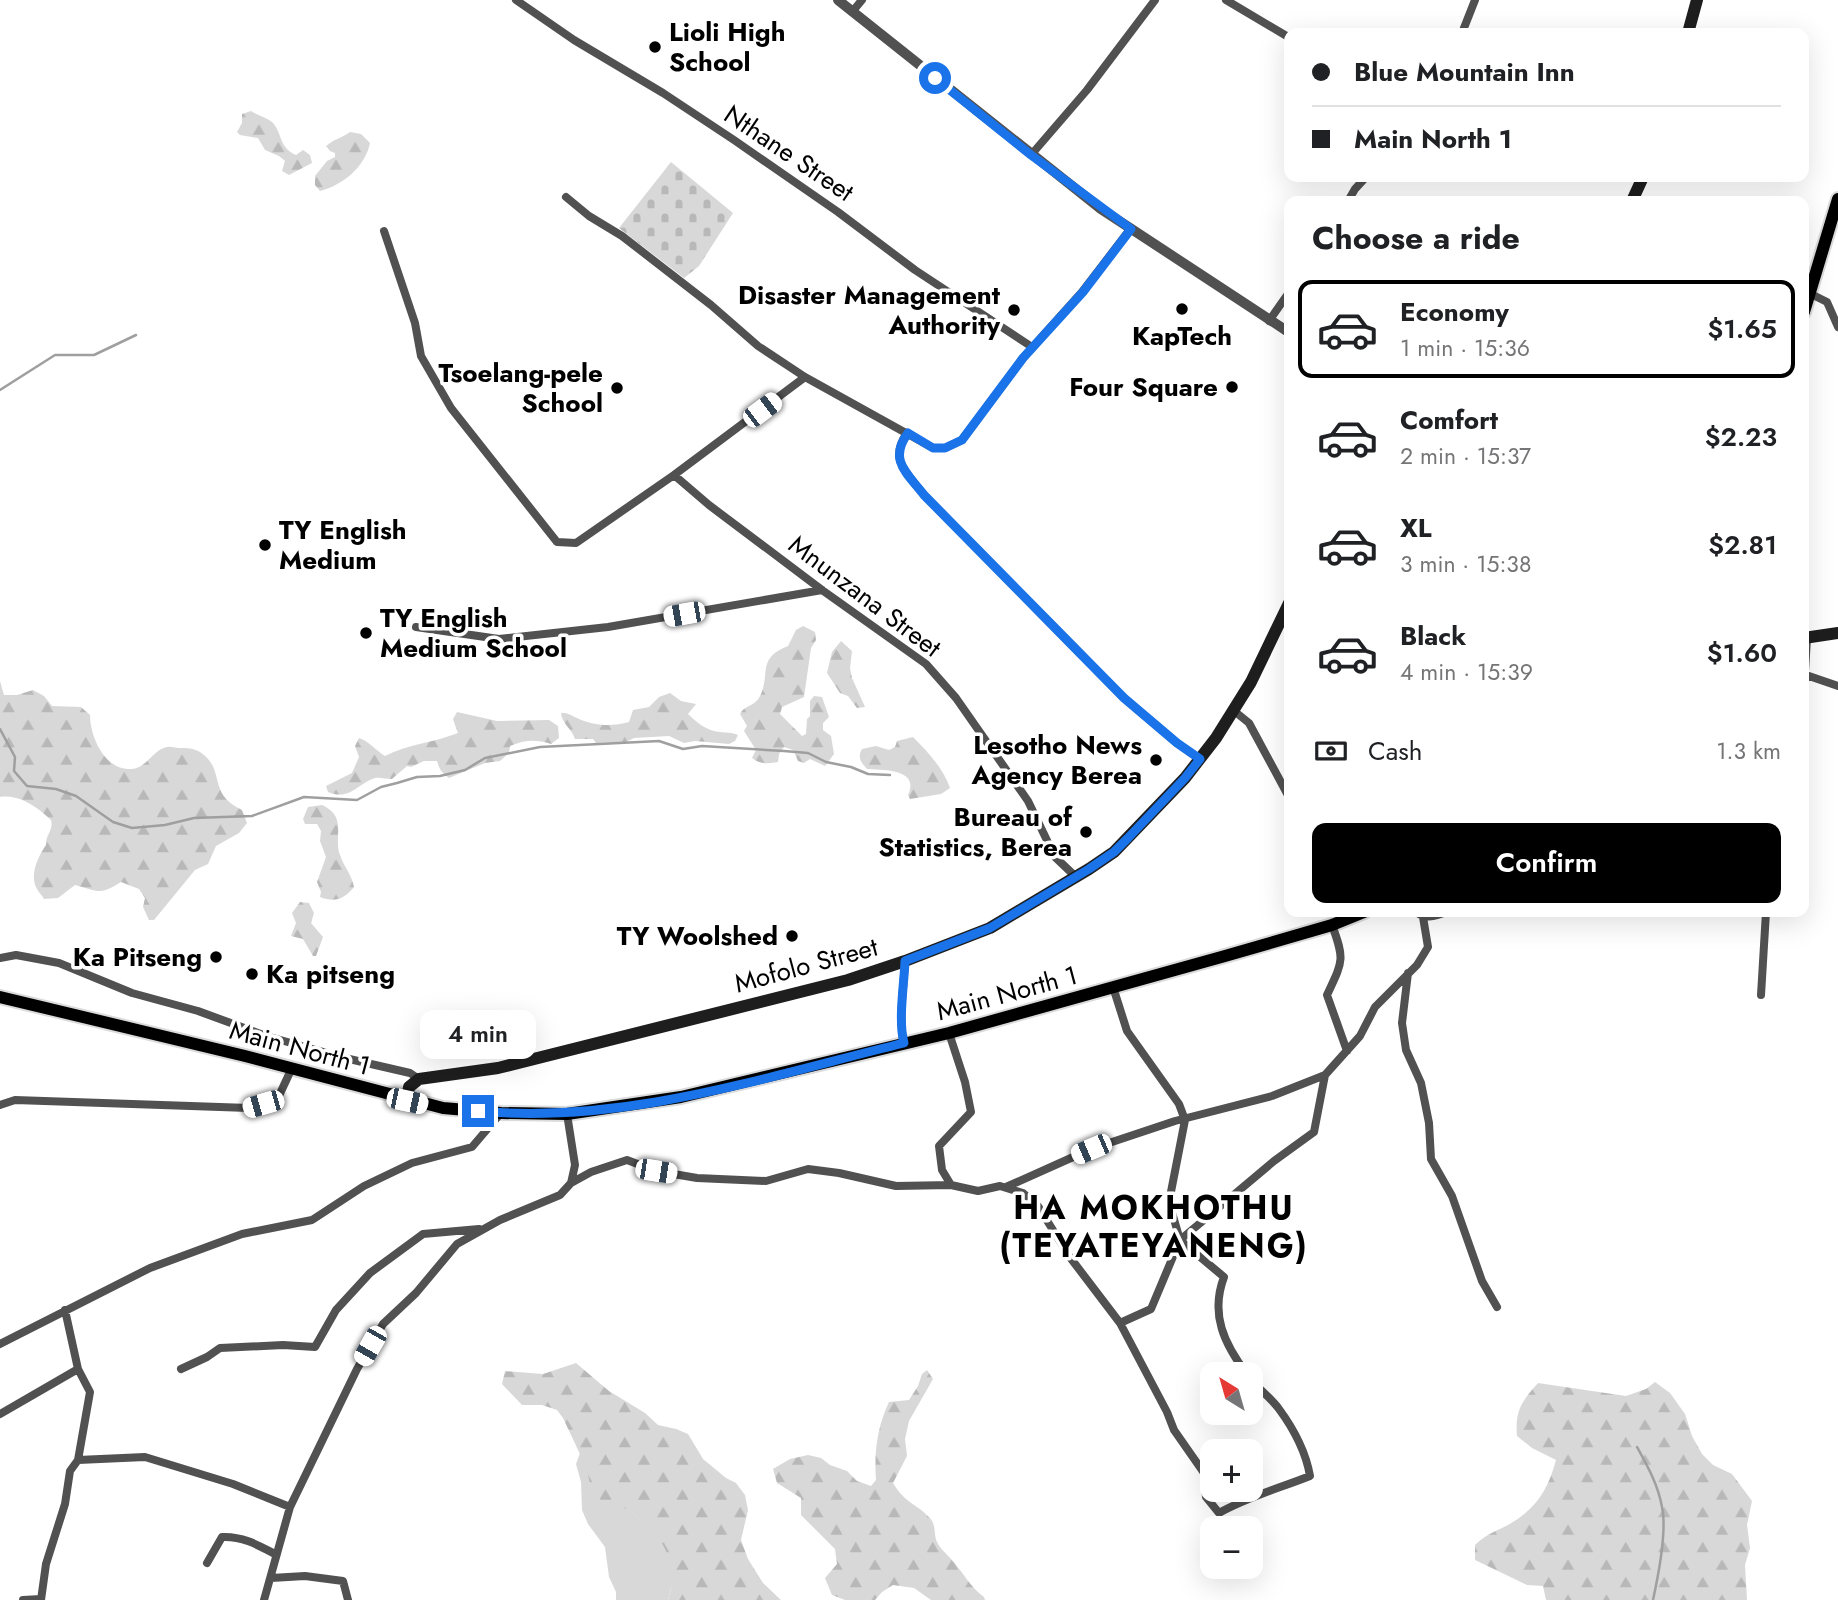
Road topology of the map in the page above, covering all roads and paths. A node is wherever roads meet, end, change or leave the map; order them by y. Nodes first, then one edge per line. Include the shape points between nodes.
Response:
1 (516, 0) edge
2 (838, 0) edge
3 (862, 0) edge
4 (1154, 0) edge
5 (1226, 0) edge
6 (1475, 0) edge
7 (1697, 0) edge
8 (852, 12) junction
9 (1464, 28) edge
10 (1689, 28) edge
11 (1284, 34) edge
12 (1031, 155) junction
13 (1361, 182) edge
14 (1351, 196) edge
15 (566, 197) dead end
16 (1838, 199) edge
17 (1131, 229) junction
18 (384, 231) dead end
19 (1811, 294) junction
20 (1809, 299) edge
21 (1284, 300) edge
22 (1269, 321) junction
23 (1838, 327) edge
24 (1284, 330) edge
25 (1032, 347) junction
26 (805, 377) junction
27 (908, 433) junction
28 (674, 475) junction
29 (822, 590) junction
30 (1284, 613) edge
31 (416, 627) dead end
32 (1838, 633) edge
33 (1809, 638) edge
34 (1809, 676) edge
35 (1838, 685) edge
36 (1233, 710) junction
37 (1200, 759) junction
38 (1284, 788) edge
39 (1076, 877) junction
40 (1350, 917) edge
41 (1420, 917) edge
42 (1766, 917) edge
43 (1332, 925) junction
44 (0, 958) edge
45 (905, 961) junction
46 (1408, 973) junction
47 (1113, 987) junction
48 (1761, 995) dead end
49 (0, 997) edge
50 (949, 1033) junction
51 (904, 1043) junction
52 (1347, 1051) junction
53 (291, 1070) junction
54 (1325, 1075) junction
55 (419, 1079) junction
56 (407, 1101) junction
57 (0, 1105) edge
58 (500, 1113) junction
59 (568, 1114) junction
60 (1185, 1120) junction
61 (571, 1183) junction
62 (951, 1185) junction
63 (1006, 1187) junction
64 (484, 1229) junction
65 (1180, 1240) junction
66 (1497, 1307) dead end
67 (65, 1310) junction
68 (1120, 1323) junction
69 (0, 1344) edge
70 (1238, 1362) edge
71 (78, 1368) junction
72 (181, 1368) dead end
73 (1264, 1393) edge
74 (0, 1414) edge
75 (78, 1460) junction
76 (290, 1507) junction
77 (275, 1554) junction
78 (207, 1563) dead end
79 (271, 1578) junction
80 (41, 1599) edge
81 (23, 1600) edge
82 (264, 1600) edge
83 (348, 1600) edge

1 - 25 street, Nthane Street via 734,140 915,270
2 - 8 street
3 - 8 street
4 - 12 street
5 - 11 street
6 - 9 street
7 - 10 main road
8 - 12 street
12 - 17 street
13 - 14 street
15 - 26 street via 682,282 758,346
16 - 19 main road
17 - 22 street
17 - 25 street via 1083,292
18 - 28 street via 415,323 421,356 451,408 557,542 576,543
19 - 20 main road
19 - 23 street via 1827,302
21 - 22 street
22 - 24 street
25 - 27 street via 976,423 954,445 933,448
26 - 27 street
26 - 28 street
27 - 37 street via 900,443 901,466 924,495 1124,698
28 - 29 street, Mnunzana Street
29 - 31 street via 608,628 499,639
29 - 39 street, Mnunzana Street via 926,664 956,698 1028,801 1055,857
30 - 36 main road, Mofolo Street
32 - 33 main road
34 - 35 street
36 - 37 main road, Mofolo Street
36 - 38 street via 1249,723
37 - 39 main road, Mofolo Street via 1114,852
39 - 45 main road, Mofolo Street via 990,928
40 - 43 main road, Main North 1
41 - 46 street via 1428,947
42 - 48 street
43 - 47 main road, Main North 1
43 - 52 street via 1342,953 1327,995
44 - 55 street via 16,955 59,962 132,993
45 - 51 street via 900,1027
45 - 55 main road, Mofolo Street via 848,980 510,1065
46 - 52 street via 1376,1007
46 - 66 street via 1402,1023 1406,1050 1421,1083 1432,1159
47 - 50 main road, Main North 1
47 - 60 street via 1127,1031 1179,1104
49 - 53 main road, Main North 1
50 - 51 main road, Main North 1
50 - 62 street via 971,1112 939,1146 942,1170
51 - 59 main road, Main North 1 via 681,1097
52 - 54 street
53 - 56 main road, Main North 1
53 - 57 street via 277,1100 249,1108 15,1100
54 - 60 street via 1272,1097
54 - 65 street via 1314,1132
55 - 56 main road via 409,1087
56 - 58 main road, Main North 1
58 - 59 main road, Main North 1
58 - 67 street via 472,1147 412,1163 364,1186 312,1220 202,1247
59 - 61 street via 575,1165
60 - 63 street via 1091,1149
60 - 65 street via 1169,1202
61 - 62 street via 627,1160 696,1178 766,1181 808,1169 896,1186
61 - 64 street via 560,1195
62 - 63 street via 978,1191
63 - 68 street via 1023,1193 1038,1206
64 - 72 street via 423,1234 370,1273 336,1310 315,1347 220,1348
64 - 76 street via 457,1244 383,1324
65 - 68 street via 1151,1309
65 - 70 street via 1224,1277 1218,1293 1219,1318
67 - 69 street
67 - 71 street
68 - 73 street via 1174,1430 1204,1473 1206,1497 1219,1513 1239,1501 1310,1476 1291,1428
71 - 74 street
71 - 75 street via 90,1392
75 - 76 street via 145,1457
75 - 80 street via 70,1471
76 - 77 street
77 - 78 street via 252,1542 222,1536
77 - 79 street
79 - 82 street
79 - 83 street via 343,1581
80 - 81 street

